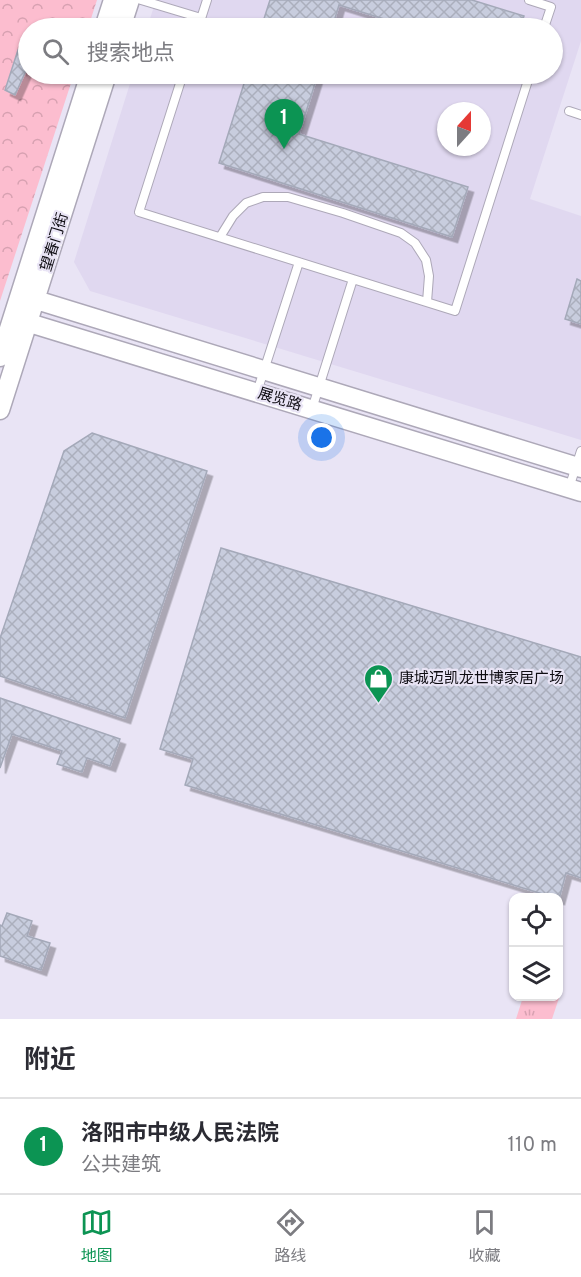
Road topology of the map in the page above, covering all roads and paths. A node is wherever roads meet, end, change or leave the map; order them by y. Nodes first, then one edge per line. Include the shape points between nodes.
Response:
1 (113, 0) edge
2 (130, 0) edge
3 (141, 0) edge
4 (207, 0) edge
5 (529, 0) edge
6 (107, 18) edge
7 (124, 18) edge
8 (201, 18) joint
9 (547, 18) edge
10 (87, 84) edge
11 (103, 84) edge
12 (180, 84) edge
13 (527, 84) edge
14 (569, 111) dead end
15 (581, 115) edge
16 (220, 237) junction
17 (299, 262) junction
18 (353, 279) junction
19 (28, 297) junction
20 (427, 302) junction
21 (21, 321) junction
22 (0, 357) edge
23 (263, 371) junction
24 (319, 388) junction
25 (257, 392) junction
26 (312, 409) junction
27 (0, 410) edge
28 (579, 462) edge
29 (575, 490) edge

1 - 6 street
2 - 7 street
3 - 8 lane
4 - 8 lane
5 - 9 lane via 551,7
10 - 19 street, 望春门街
11 - 19 street, 望春门街
12 - 16 lane via 139,212
13 - 20 lane via 455,311
14 - 15 lane
16 - 17 lane
16 - 20 lane via 246,203 263,197 288,197 343,213 401,233 416,243 426,260 429,276
17 - 18 lane
17 - 23 lane
18 - 20 lane
18 - 24 lane
19 - 21 street, 望春门街
19 - 23 street, 展览路
21 - 22 street, 望春门街
21 - 25 street, 展览路
21 - 27 street, 望春门街
23 - 24 street, 展览路
23 - 25 lane
24 - 26 lane
24 - 28 street, 展览路
25 - 26 street, 展览路
26 - 29 street, 展览路
28 - 29 lane

